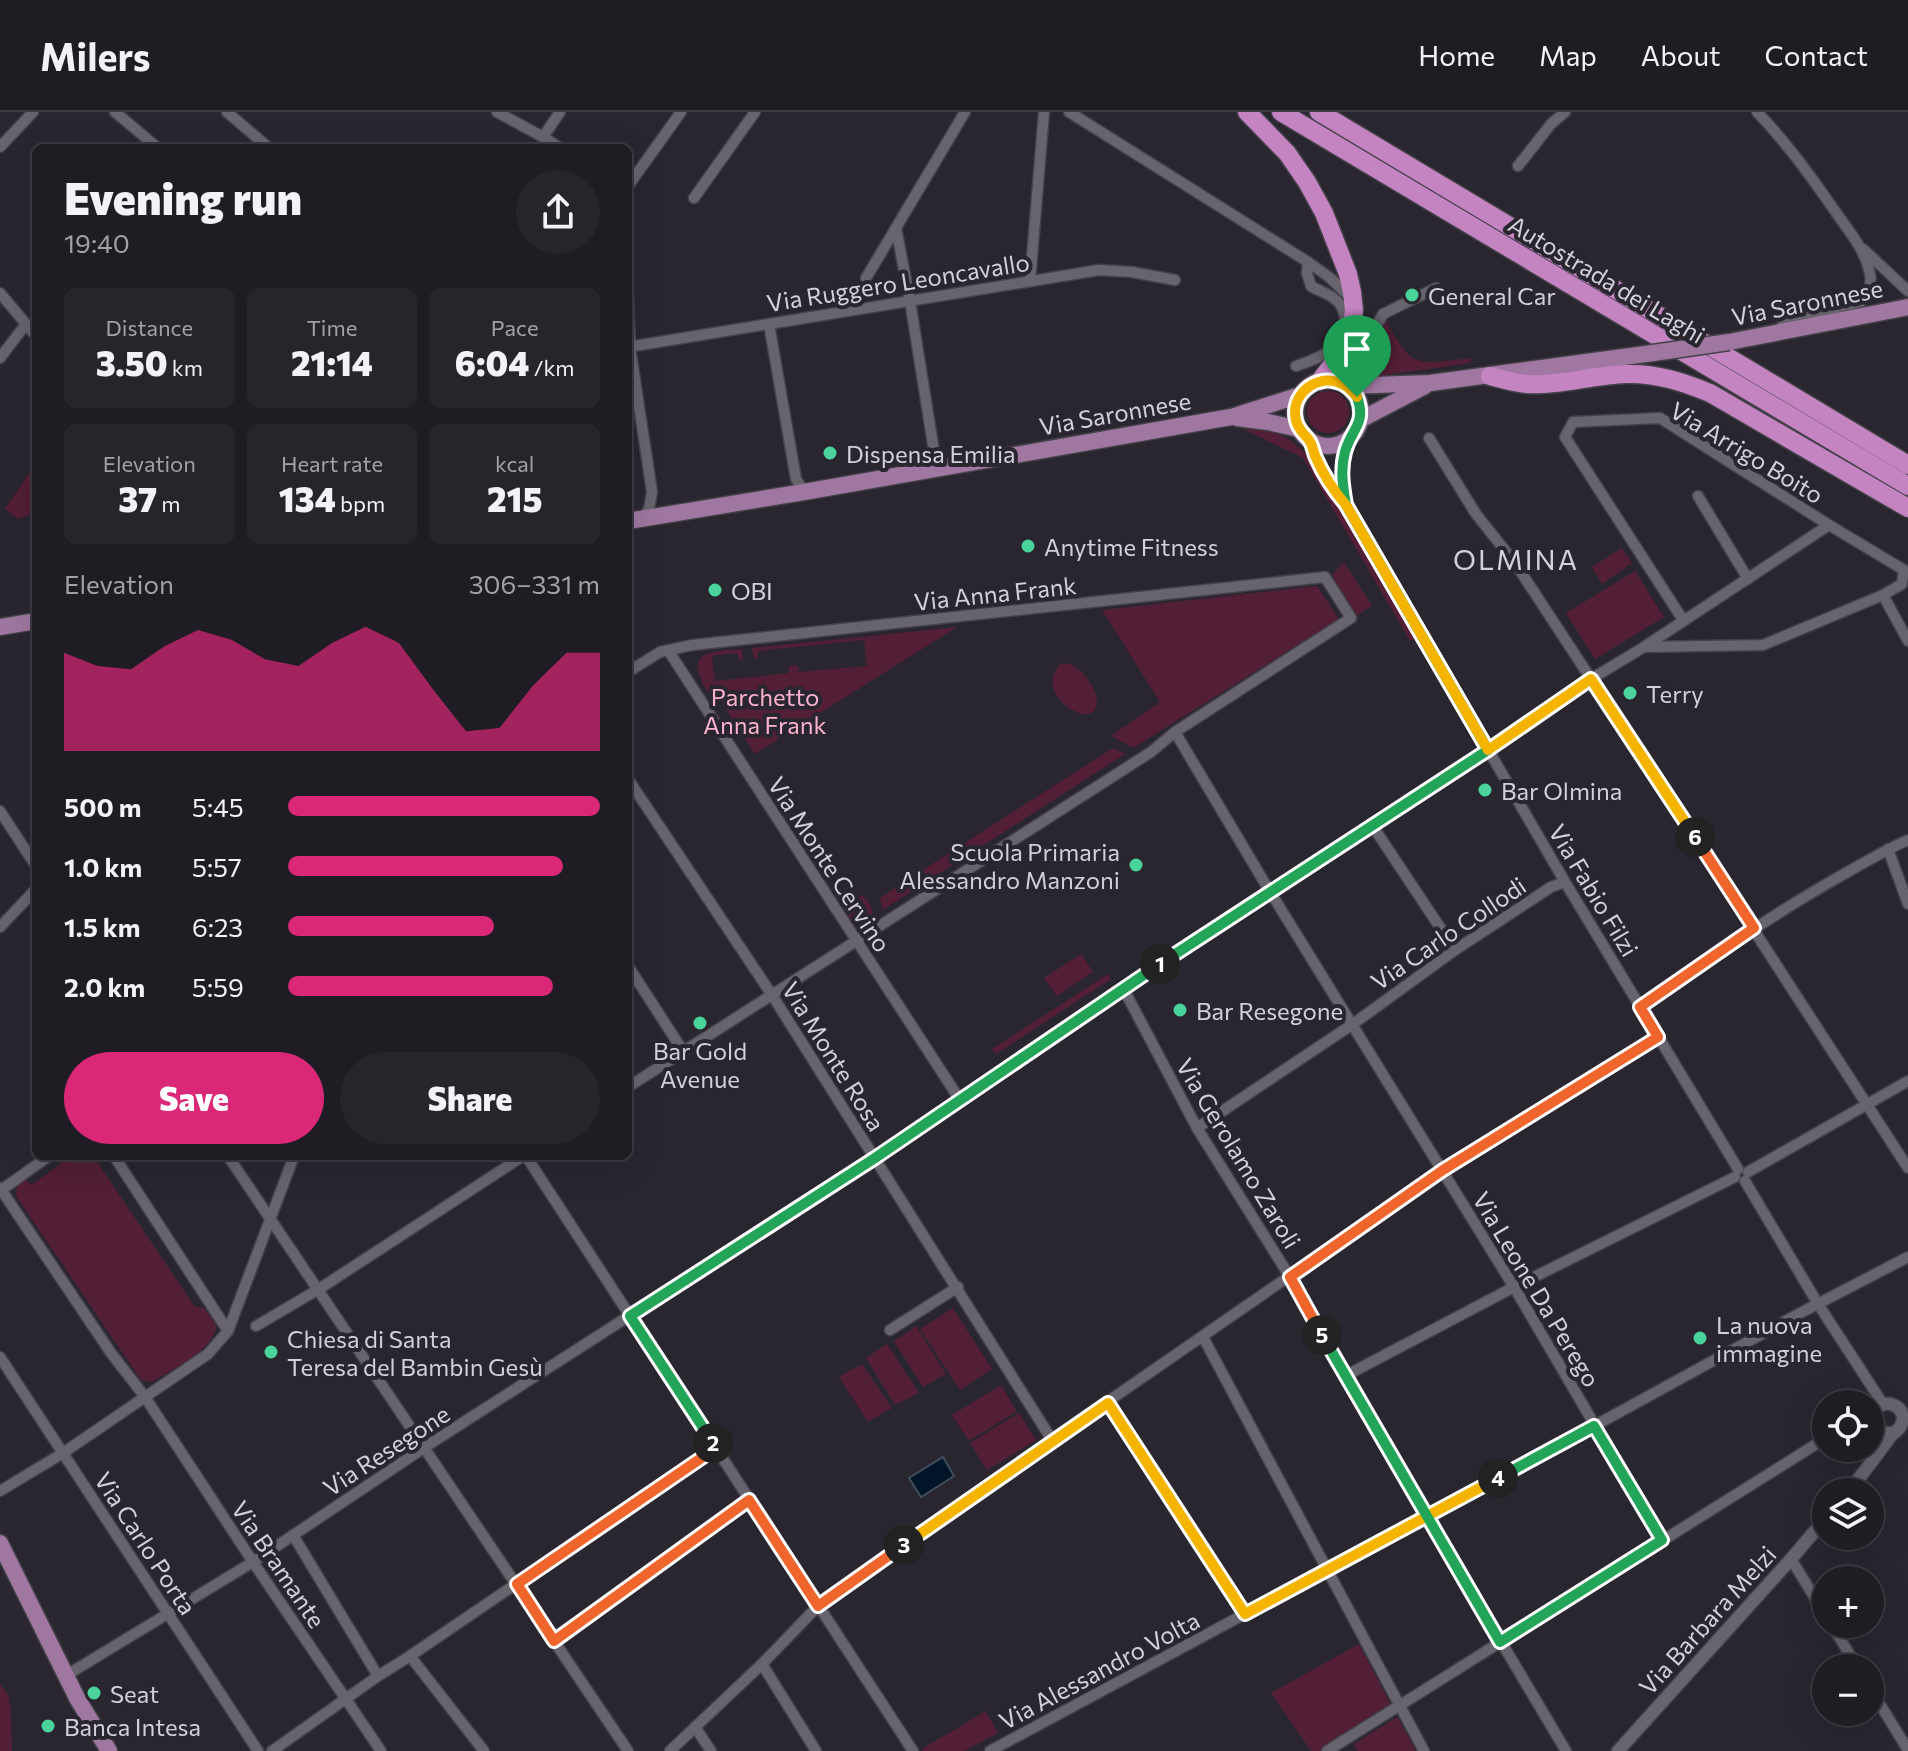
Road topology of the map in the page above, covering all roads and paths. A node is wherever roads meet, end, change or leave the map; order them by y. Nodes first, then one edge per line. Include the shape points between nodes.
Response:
1 (33, 112) edge
2 (115, 112) edge
3 (227, 112) edge
4 (497, 112) edge
5 (560, 112) edge
6 (681, 112) edge
7 (755, 112) edge
8 (965, 112) edge
9 (1044, 112) edge
10 (1069, 112) edge
11 (1247, 112) edge
12 (1281, 112) edge
13 (1319, 112) edge
14 (1565, 112) edge
15 (1757, 112) edge
16 (543, 137) junction
17 (153, 144) edge
18 (264, 144) edge
19 (554, 144) edge
20 (0, 147) edge
21 (1518, 166) dead end
22 (632, 180) edge
23 (694, 198) dead end
24 (896, 228) junction
25 (1859, 245) junction
26 (1308, 262) junction
27 (866, 278) dead end
28 (1175, 280) dead end
29 (1030, 281) junction
30 (1436, 288) dead end
31 (1908, 291) edge
32 (0, 293) edge
33 (910, 301) junction
34 (1908, 307) edge
35 (1354, 310) junction
36 (26, 324) junction
37 (769, 324) junction
38 (32, 331) edge
39 (1768, 333) junction
40 (632, 347) edge
41 (0, 358) edge
42 (632, 366) edge
43 (1296, 366) dead end
44 (1490, 376) junction
45 (1320, 381) junction
46 (1430, 383) junction
47 (1345, 385) junction
48 (1300, 395) junction
49 (1803, 402) junction
50 (1231, 417) junction
51 (1360, 420) junction
52 (1304, 435) junction
53 (1350, 438) junction
54 (1429, 438) dead end
55 (1908, 456) edge
56 (1908, 465) edge
57 (929, 470) junction
58 (1908, 486) edge
59 (804, 492) junction
60 (1698, 496) dead end
61 (1346, 505) junction
62 (1908, 508) edge
63 (635, 520) edge
64 (1829, 525) junction
65 (1748, 579) junction
66 (1883, 595) junction
67 (1683, 620) junction
68 (32, 622) edge
69 (0, 627) edge
70 (1908, 641) edge
71 (1644, 647) junction
72 (668, 650) junction
73 (632, 670) edge
74 (1591, 679) junction
75 (1175, 732) junction
76 (1488, 750) junction
77 (632, 785) edge
78 (0, 811) edge
79 (9, 825) junction
80 (1372, 825) junction
81 (0, 837) edge
82 (1908, 840) edge
83 (1888, 849) junction
84 (32, 860) edge
85 (1565, 882) junction
86 (1271, 891) junction
87 (32, 893) edge
88 (1908, 904) edge
89 (0, 927) edge
90 (1754, 928) junction
91 (856, 940) junction
92 (1455, 950) junction
93 (632, 972) edge
94 (1123, 988) junction
95 (772, 995) junction
96 (1640, 1007) junction
97 (1353, 1024) junction
98 (1658, 1037) junction
99 (683, 1051) junction
100 (1908, 1081) edge
101 (632, 1084) edge
102 (960, 1100) junction
103 (1868, 1104) junction
104 (1197, 1128) junction
105 (875, 1158) junction
106 (43, 1160) edge
107 (117, 1160) edge
108 (231, 1160) edge
109 (292, 1160) edge
110 (518, 1160) edge
111 (527, 1160) edge
112 (1908, 1168) edge
113 (1443, 1170) junction
114 (1742, 1174) junction
115 (1, 1190) edge
116 (270, 1218) junction
117 (1908, 1257) edge
118 (1290, 1277) junction
119 (958, 1287) junction
120 (1514, 1287) junction
121 (319, 1289) junction
122 (1818, 1304) junction
123 (630, 1316) junction
124 (256, 1326) dead end
125 (890, 1330) dead end
126 (228, 1331) junction
127 (1203, 1337) junction
128 (0, 1357) edge
129 (1345, 1376) junction
130 (1866, 1390) edge
131 (145, 1397) junction
132 (1108, 1403) junction
133 (1884, 1406) edge
134 (1905, 1410) edge
135 (1594, 1426) junction
136 (1884, 1433) edge
137 (1893, 1433) junction
138 (1052, 1440) junction
139 (1884, 1446) edge
140 (425, 1447) junction
141 (1812, 1447) edge
142 (716, 1448) junction
143 (63, 1453) junction
144 (1873, 1462) edge
145 (1859, 1478) edge
146 (0, 1491) edge
147 (749, 1500) junction
148 (1427, 1517) junction
149 (1812, 1534) edge
150 (293, 1535) junction
151 (1662, 1540) junction
152 (0, 1543) edge
153 (1791, 1559) junction
154 (253, 1562) junction
155 (1328, 1569) junction
156 (517, 1584) junction
157 (1812, 1593) edge
158 (818, 1606) junction
159 (169, 1613) junction
160 (1245, 1614) junction
161 (554, 1641) junction
162 (1500, 1642) junction
163 (410, 1656) junction
164 (762, 1664) junction
165 (65, 1676) junction
166 (378, 1676) junction
167 (346, 1699) junction
168 (1399, 1705) junction
169 (1884, 1712) edge
170 (695, 1727) junction
171 (1904, 1747) edge
172 (109, 1751) edge
173 (258, 1751) edge
174 (272, 1751) edge
175 (381, 1751) edge
176 (484, 1751) edge
177 (628, 1751) edge
178 (670, 1751) edge
179 (711, 1751) edge
180 (816, 1751) edge
181 (913, 1751) edge
182 (990, 1751) edge
183 (1327, 1751) edge
184 (1424, 1751) edge
185 (1566, 1751) edge
186 (1618, 1751) edge

1 - 20 street
2 - 17 street
3 - 18 street
4 - 16 street
5 - 16 street
6 - 22 street
7 - 23 street
8 - 24 street
9 - 29 street
10 - 26 street
11 - 35 highway via 1287,153 1324,213 1348,274
12 - 58 highway, Autostrada dei Laghi
13 - 49 highway, Autostrada dei Laghi
14 - 21 street
15 - 25 street via 1787,144
16 - 19 street
24 - 27 street
24 - 33 street
25 - 31 street
25 - 39 street via 1871,280 1861,302 1809,314
26 - 35 street via 1348,295
26 - 43 street via 1311,286 1341,305 1345,328 1337,345
28 - 29 street, Via Ruggero Leoncavallo via 1099,270
29 - 33 street, Via Ruggero Leoncavallo
30 - 47 street via 1383,314
32 - 36 street
33 - 37 street, Via Ruggero Leoncavallo
33 - 57 street via 934,451
34 - 39 main road, Via Saronnese
35 - 45 highway via 1344,349
36 - 38 street
36 - 41 street
37 - 40 street, Via Ruggero Leoncavallo
37 - 59 street via 796,479
39 - 44 main road, Via Saronnese, bridge
42 - 63 street via 652,492 649,509
44 - 46 main road, Via Saronnese
44 - 62 highway via 1523,384 1629,374 1679,381 1710,393
45 - 47 main road, Via Saronnese
45 - 48 main road, Via Saronnese
46 - 47 main road, Via Saronnese
46 - 51 main road, Via Saronnese
47 - 51 main road via 1357,397
48 - 50 main road, Via Saronnese
48 - 52 main road via 1295,420
49 - 55 highway
49 - 56 highway, Autostrada dei Laghi
50 - 52 main road, Via Saronnese via 1268,422
50 - 57 main road, Via Saronnese
51 - 53 main road
52 - 53 main road, Via Saronnese via 1330,446
52 - 61 street, Via Fabio Filzi
53 - 61 street, Via Fabio Filzi via 1341,477
54 - 74 street
57 - 59 main road, Via Saronnese
59 - 63 main road, Via Saronnese
60 - 65 street
61 - 76 street, Via Fabio Filzi
64 - 65 street, Via Resegone
64 - 66 street, Via Arrigo Boito via 1904,570 1902,584
64 - 67 street, Via Arrigo Boito via 1660,418 1573,422 1565,437
65 - 67 street, Via Resegone
66 - 70 street
66 - 71 street via 1763,645
67 - 71 street, Via Resegone
68 - 69 main road
71 - 74 street, Via Resegone
72 - 73 street, Via Anna Frank
72 - 75 street, Via Anna Frank via 1325,577 1351,618
72 - 91 street, Via Monte Cervino
74 - 76 street, Via Resegone
74 - 90 street
75 - 86 street, Via Leone Da Perego
75 - 91 street
76 - 80 street, Via Resegone
76 - 85 street, Via Fabio Filzi
77 - 95 street, Via Monte Rosa
78 - 79 street
79 - 81 street
79 - 84 street
80 - 86 street, Via Resegone
80 - 92 street
82 - 83 street
83 - 88 street
83 - 90 street
85 - 92 street, Via Carlo Collodi
85 - 96 street, Via Fabio Filzi
86 - 94 street, Via Resegone
86 - 97 street, Via Leone Da Perego
87 - 89 street
90 - 96 street
90 - 103 street
91 - 95 street
91 - 102 street, Via Monte Cervino
92 - 97 street, Via Carlo Collodi
93 - 99 street
94 - 102 street, Via Resegone
94 - 104 street, Via Gerolamo Zaroli
95 - 99 street
95 - 105 street, Via Monte Rosa
96 - 98 street, Via Fabio Filzi
97 - 104 street, Via Carlo Collodi
97 - 113 street, Via Leone Da Perego
98 - 113 street
98 - 114 street, Via Fabio Filzi
99 - 101 street
100 - 103 street
102 - 105 street, Via Resegone
103 - 112 street
103 - 114 street
104 - 118 street, Via Gerolamo Zaroli
105 - 119 street, Via Monte Rosa
105 - 123 street, Via Resegone
106 - 115 street
107 - 126 street
108 - 116 street
109 - 116 street
110 - 121 street
111 - 123 street
113 - 118 street
113 - 120 street, Via Leone Da Perego
114 - 120 street
114 - 122 street, Via Fabio Filzi
115 - 131 street, Via Bramante
116 - 121 street
116 - 126 street
117 - 122 street, Via Alessandro Volta
118 - 127 street
118 - 129 street, Via Gerolamo Zaroli
119 - 125 street
119 - 138 street, Via Monte Rosa
120 - 129 street
120 - 135 street, Via Leone Da Perego
121 - 124 street
121 - 140 street
122 - 130 street, Via Fabio Filzi
122 - 135 street, Via Alessandro Volta
123 - 140 street, Via Resegone
123 - 142 street
126 - 131 street via 208,1354
127 - 132 street
127 - 155 street
128 - 143 street, Via Carlo Porta
129 - 148 street, Via Gerolamo Zaroli
131 - 143 street
131 - 154 street, Via Bramante
132 - 138 street
132 - 160 street
133 - 134 street
134 - 137 street via 1902,1425
135 - 148 street, Via Alessandro Volta
135 - 151 street, Via Leone Da Perego
136 - 137 street
137 - 139 street
138 - 158 street
140 - 150 street, Via Resegone
140 - 156 street
141 - 151 street
142 - 147 street
142 - 156 street
143 - 146 street
143 - 159 street, Via Carlo Porta
144 - 145 street
147 - 158 street
147 - 161 street
148 - 155 street, Via Alessandro Volta
148 - 162 street, Via Gerolamo Zaroli
149 - 153 street, Via Barbara Melzi
150 - 154 street, Via Resegone
150 - 166 street
151 - 162 street
152 - 165 main road
153 - 157 street
153 - 186 street, Via Barbara Melzi
154 - 159 street, Via Resegone
154 - 167 street, Via Bramante
155 - 160 street, Via Alessandro Volta
155 - 168 street
156 - 161 street
156 - 163 street
158 - 164 street
158 - 181 street
159 - 165 street, Via Resegone
159 - 173 street, Via Carlo Porta
160 - 182 street, Via Alessandro Volta
161 - 177 street
162 - 168 street
162 - 185 street, Via Gerolamo Zaroli
163 - 166 street
163 - 176 street
164 - 170 street
164 - 180 street
165 - 172 main road
166 - 167 street
167 - 174 street
167 - 175 street, Via Bramante
168 - 183 street
168 - 184 street
169 - 171 street
170 - 178 street
170 - 179 street

